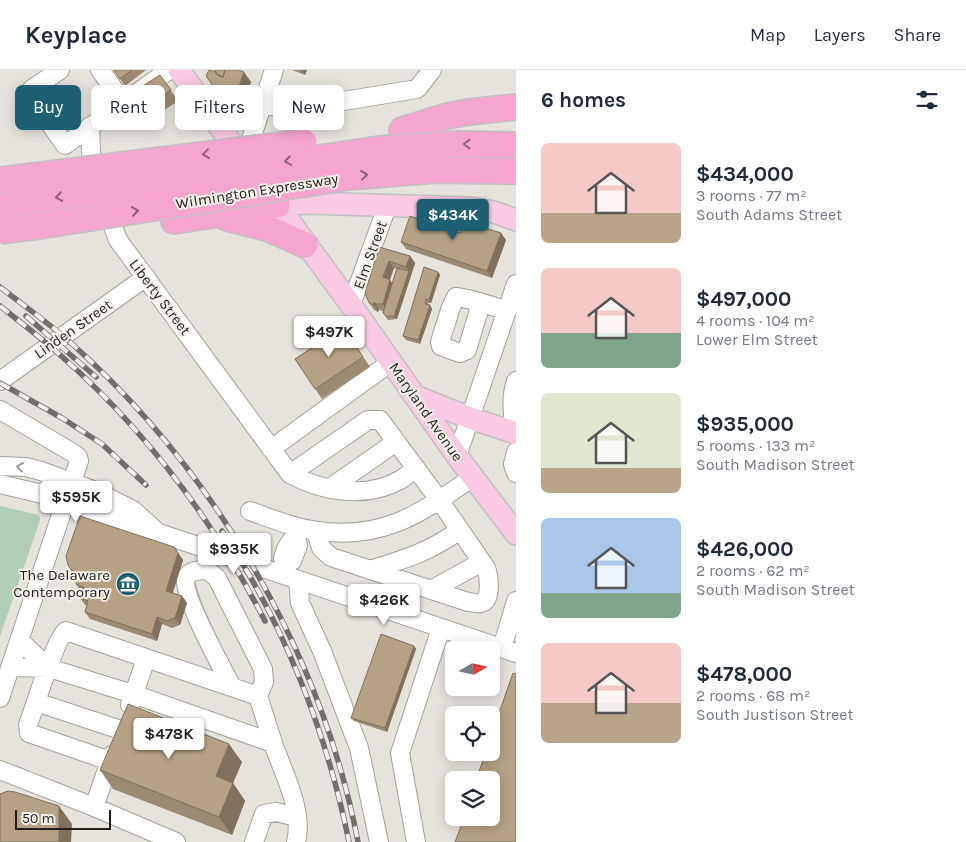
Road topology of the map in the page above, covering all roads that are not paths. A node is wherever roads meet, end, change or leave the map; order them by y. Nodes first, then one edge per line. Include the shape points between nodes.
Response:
1 (60, 70) edge
2 (100, 70) edge
3 (169, 70) edge
4 (179, 70) edge
5 (274, 70) edge
6 (432, 71) edge
7 (111, 85) edge
8 (149, 85) edge
9 (263, 103) edge
10 (263, 106) edge
11 (516, 107) edge
12 (90, 126) joint
13 (516, 129) edge
14 (254, 130) edge
15 (402, 130) junction
16 (516, 146) edge
17 (244, 160) junction
18 (516, 171) edge
19 (0, 180) edge
20 (388, 204) junction
21 (277, 205) junction
22 (0, 206) edge
23 (241, 217) junction
24 (516, 220) edge
25 (0, 231) edge
26 (305, 245) junction
27 (0, 247) edge
28 (146, 277) junction
29 (516, 284) edge
30 (481, 302) dead end
31 (351, 306) junction
32 (507, 311) junction
33 (391, 362) junction
34 (516, 380) edge
35 (0, 381) edge
36 (417, 397) junction
37 (0, 410) edge
38 (470, 418) junction
39 (516, 439) edge
40 (396, 442) junction
41 (271, 449) junction
42 (457, 456) junction
43 (0, 466) edge
44 (416, 468) junction
45 (516, 473) edge
46 (290, 474) junction
47 (473, 477) junction
48 (73, 483) junction
49 (0, 484) edge
50 (330, 488) junction
51 (440, 501) junction
52 (66, 503) junction
53 (494, 504) junction
54 (250, 512) dead end
55 (460, 530) junction
56 (296, 531) junction
57 (316, 531) junction
58 (156, 532) junction
59 (516, 534) edge
60 (516, 544) edge
61 (482, 562) junction
62 (370, 570) junction
63 (290, 572) junction
64 (431, 590) junction
65 (516, 601) edge
66 (441, 628) junction
67 (19, 640) junction
68 (509, 651) edge
69 (146, 659) junction
70 (10, 667) junction
71 (49, 668) junction
72 (232, 687) junction
73 (133, 694) junction
74 (258, 696) junction
75 (0, 698) edge
76 (36, 702) junction
77 (121, 730) junction
78 (273, 743) junction
79 (110, 761) junction
80 (0, 770) edge
81 (94, 807) junction
82 (297, 817) junction
83 (176, 842) edge
84 (254, 842) edge
85 (296, 842) edge
86 (379, 842) edge
87 (416, 842) edge

1 - 12 street via 32,89 34,101 65,144
2 - 7 street
3 - 8 street
4 - 17 main road, Maryland Avenue
5 - 9 street
6 - 10 street via 417,89 313,106
11 - 15 highway via 447,116
12 - 28 street, Liberty Street via 98,186 118,240
13 - 15 highway via 448,127
14 - 17 street
15 -> 19 highway, bridge
16 -> 22 highway, bridge via 458,144 379,149
17 - 21 main road, Maryland Avenue
25 -> 18 highway, Wilmington Expressway, bridge via 349,177 434,170
20 - 21 main road
20 - 24 main road via 470,208
20 - 31 street, Elm Street
21 - 23 highway
21 - 26 main road, Maryland Avenue
23 - 26 highway
23 - 27 highway via 216,215
26 - 31 main road, Maryland Avenue
28 - 35 street, Linden Street
28 - 41 street, Liberty Street
29 - 32 street
30 - 32 street
31 - 33 main road, Maryland Avenue
32 - 38 street
33 - 36 main road, Maryland Avenue
33 - 41 street
34 - 39 street via 512,409
36 - 38 main road
36 - 42 main road, Maryland Avenue
37 - 48 street via 78,457
38 - 39 main road
38 - 42 street
39 - 45 street via 513,464
40 - 44 street
40 - 46 street via 380,420 368,420
40 - 50 street
41 - 46 street, Liberty Street
42 - 47 main road, Maryland Avenue
48 -> 43 street via 26,467
44 - 50 street via 399,480 371,491
44 - 51 street
46 - 50 street via 306,483
47 - 51 street
47 - 53 main road, Maryland Avenue
48 - 52 street
48 - 58 street via 133,510
49 - 52 street
51 - 55 street
51 - 57 street via 388,527 366,532
52 - 58 street
52 - 67 street
53 - 59 main road, Maryland Avenue
53 - 60 street
54 - 56 street
55 - 61 street
55 - 62 street via 417,555
56 - 57 street
56 - 63 street via 298,545
57 - 62 street via 322,548 331,557
58 - 63 street
61 - 64 street
61 - 64 street via 489,577 484,602 468,602
62 - 64 street
63 - 66 street
63 - 86 street via 359,748
65 - 68 street
66 - 68 street
66 - 87 street via 400,752
67 - 70 street
67 - 71 street
69 - 71 street via 66,631
69 - 72 street
69 - 73 street
70 - 71 street
70 - 75 street
71 - 73 street
71 - 76 street
72 - 74 street
72 - 74 street via 187,589 186,578 196,570 207,570 217,578 257,656 264,677
73 - 77 street
73 - 78 street
74 - 78 street
76 - 77 street
76 - 79 street via 28,725 29,733
77 - 79 street
78 - 82 street
79 - 81 street
80 - 81 street
81 - 83 street
82 - 84 street via 276,812 264,814
82 - 85 street

